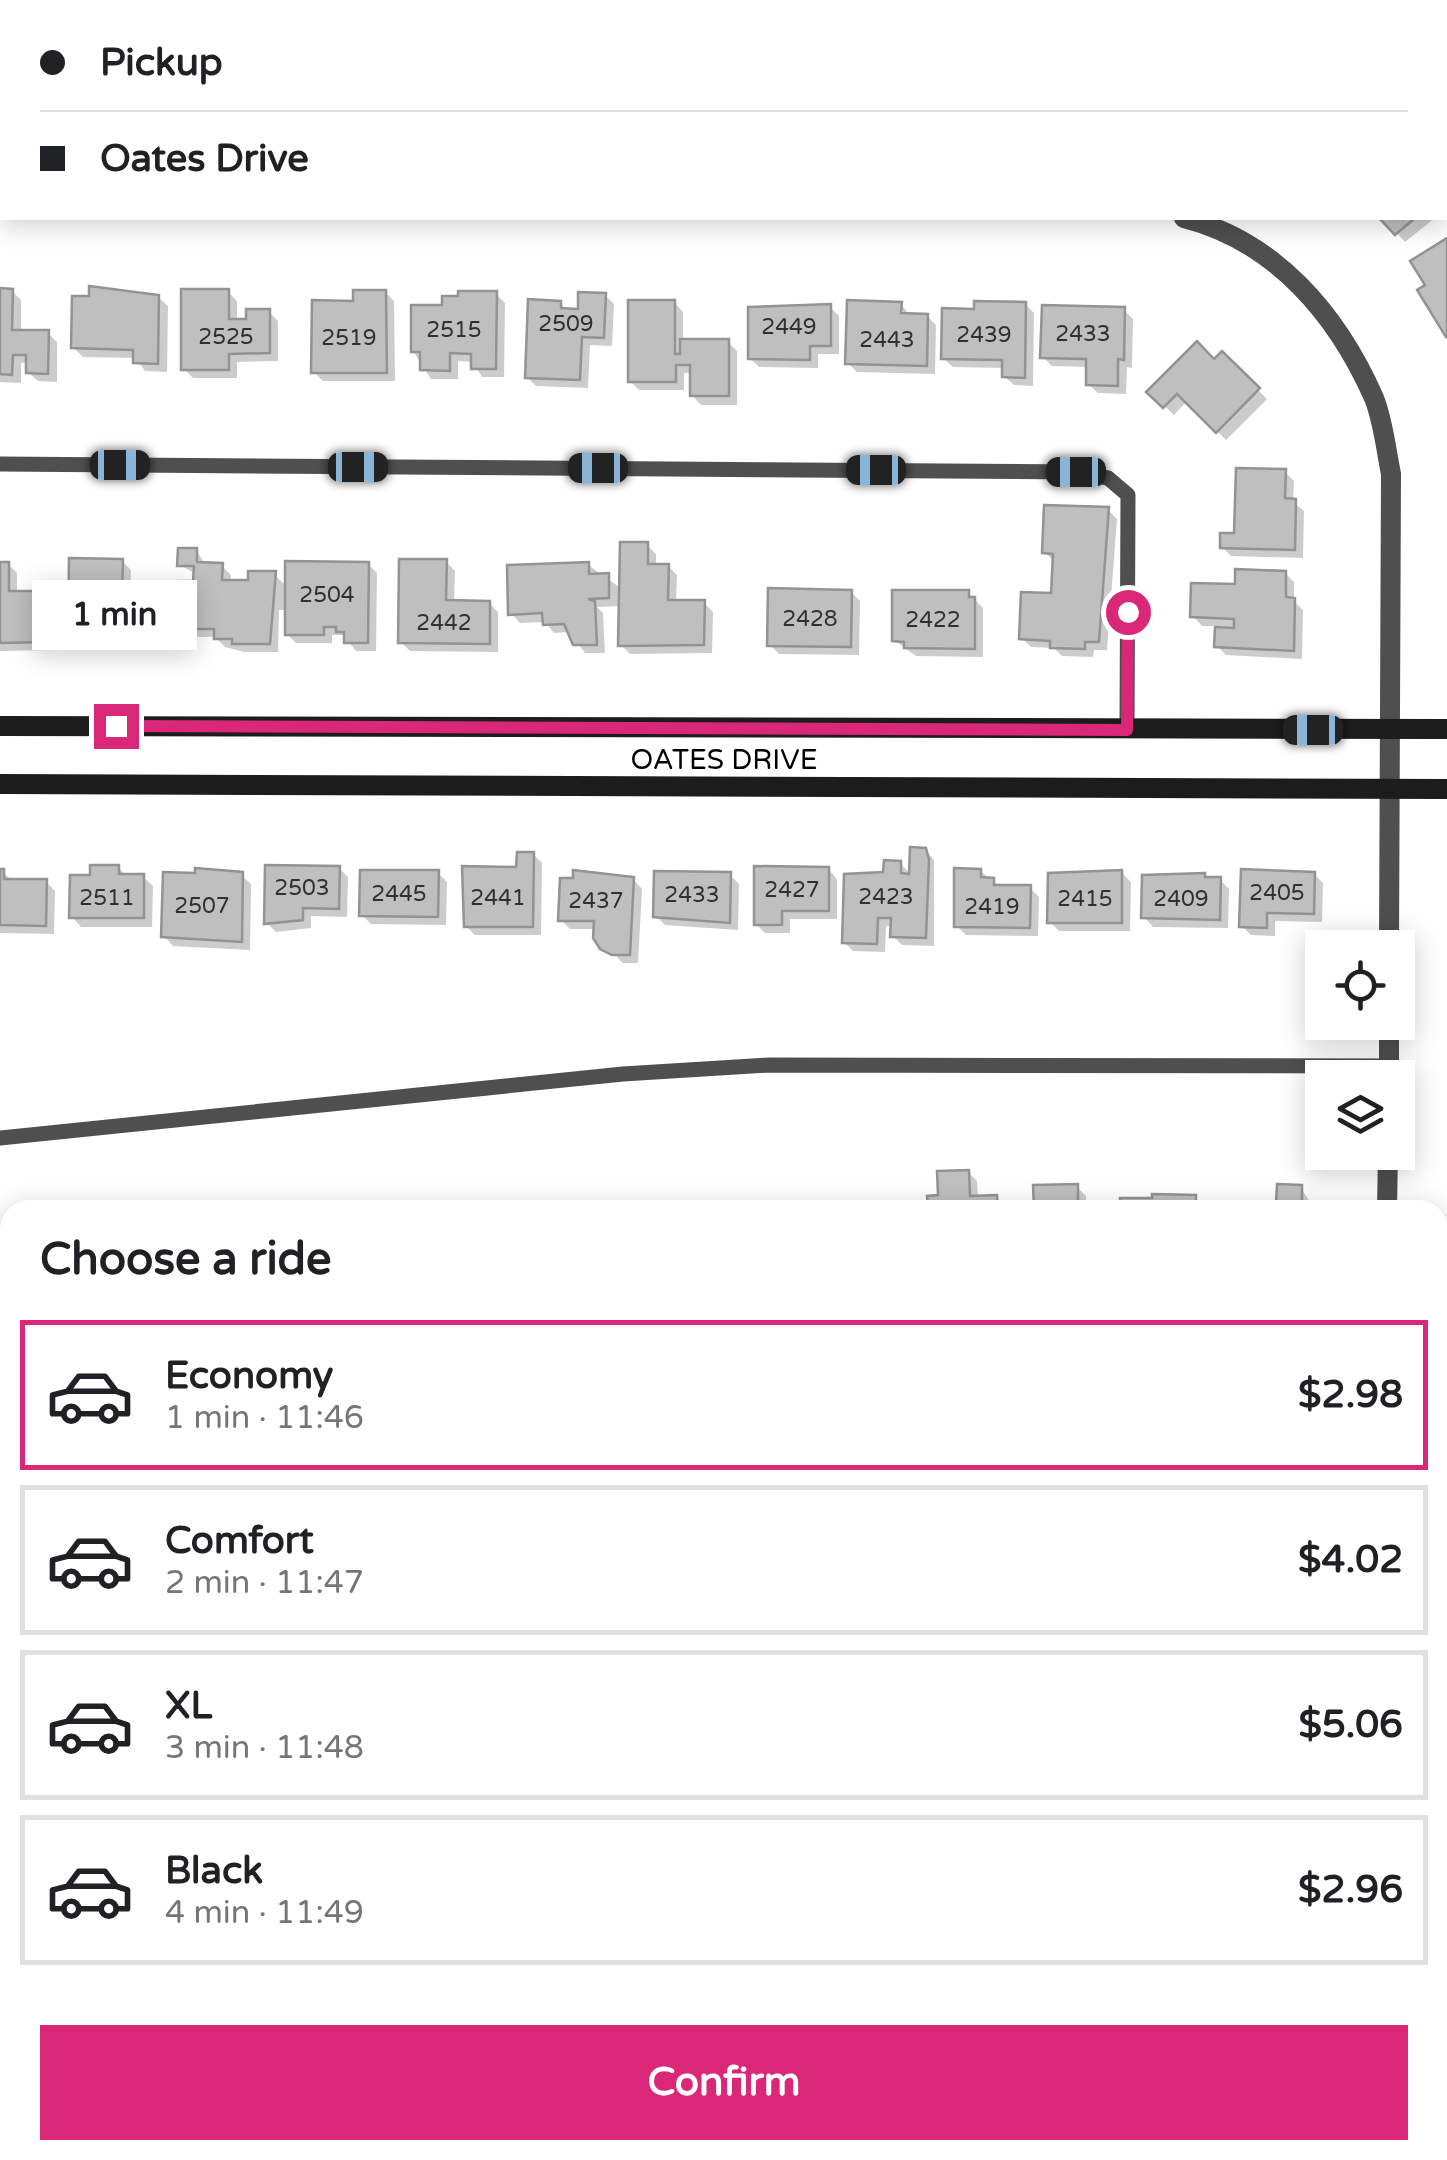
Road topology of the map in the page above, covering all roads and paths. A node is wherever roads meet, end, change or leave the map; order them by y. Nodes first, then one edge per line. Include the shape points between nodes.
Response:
1 (1192, 220) edge
2 (0, 464) edge
3 (0, 726) edge
4 (1127, 730) junction
5 (1388, 730) junction
6 (1447, 730) edge
7 (0, 784) edge
8 (1388, 789) junction
9 (1447, 789) edge
10 (1389, 930) edge
11 (1305, 1071) edge
12 (0, 1138) edge
13 (1387, 1170) edge
14 (1386, 1200) edge

1 - 5 street via 1265,254 1308,291 1375,401 1391,474
2 - 4 lane via 1056,472 1108,478 1128,496
3 - 4 main road, OATES DRIVE
4 - 5 main road, OATES DRIVE
5 - 6 main road, OATES DRIVE
5 - 8 street
7 - 8 main road, OATES DRIVE
8 - 9 main road, OATES DRIVE
8 - 10 street
11 - 12 lane via 769,1066 623,1074
13 - 14 street

